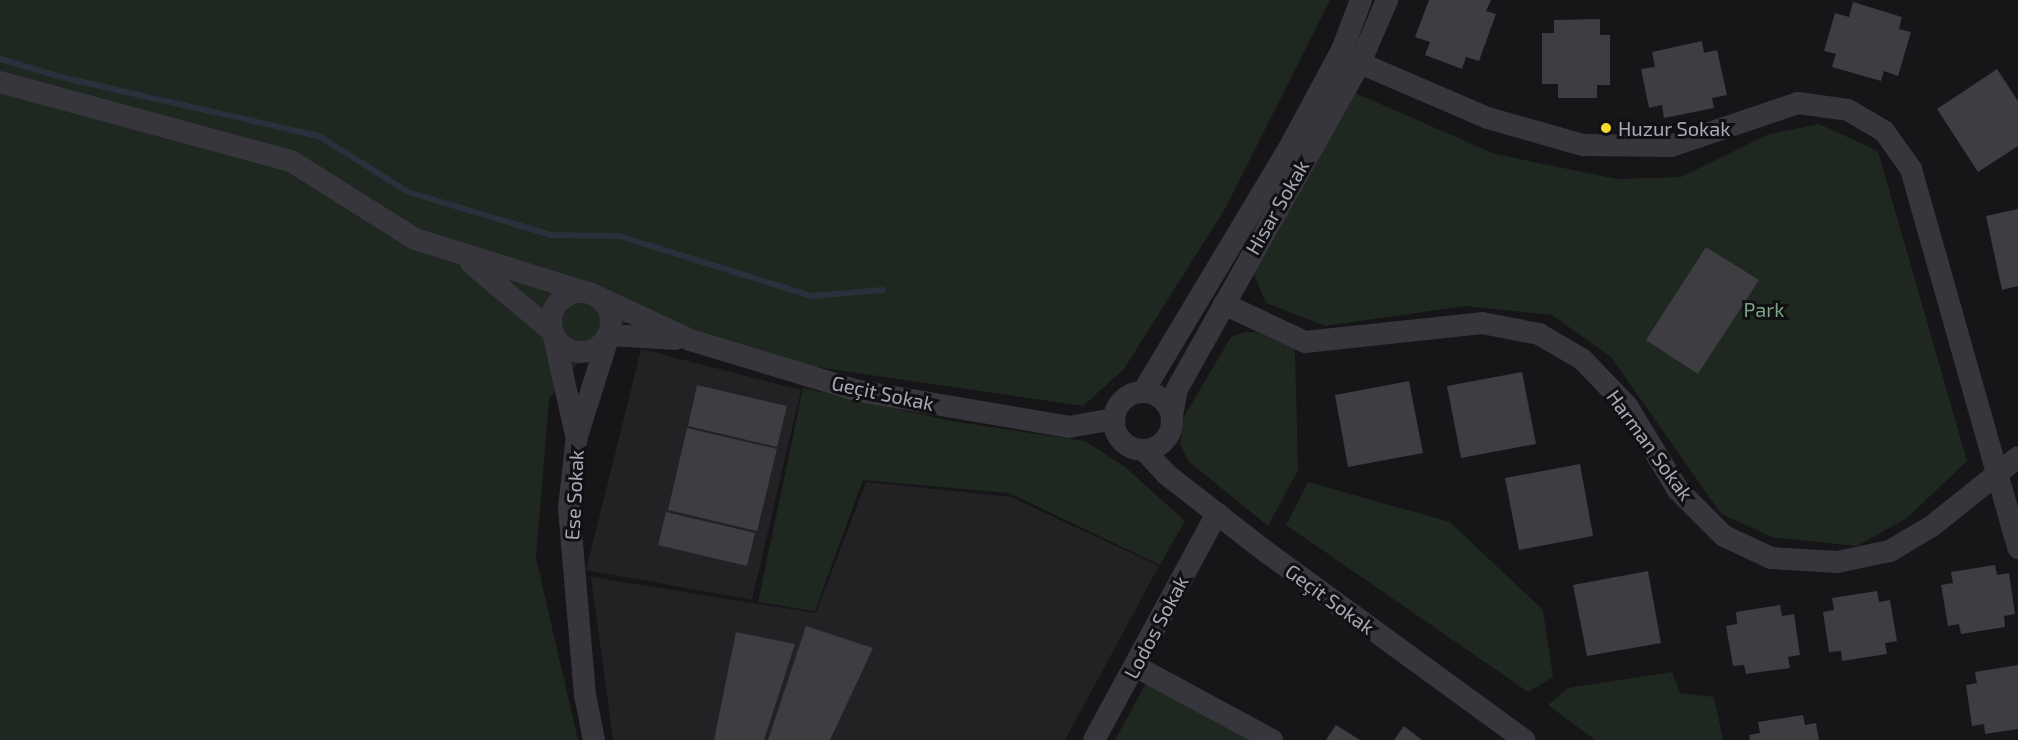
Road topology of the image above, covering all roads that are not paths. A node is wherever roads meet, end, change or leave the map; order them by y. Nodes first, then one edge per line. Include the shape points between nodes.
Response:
1 (1361, 0) edge
2 (1388, 0) edge
3 (1351, 57) junction
4 (0, 82) edge
5 (465, 258) junction
6 (592, 295) junction
7 (1224, 304) junction
8 (553, 332) junction
9 (609, 335) junction
10 (690, 340) junction
11 (1143, 392) junction
12 (1172, 415) junction
13 (1114, 419) junction
14 (577, 436) junction
15 (1144, 450) junction
16 (2018, 457) edge
17 (1997, 473) junction
18 (1217, 513) junction
19 (2018, 548) edge
20 (1135, 666) junction
21 (594, 740) edge
22 (1094, 740) edge
23 (1272, 740) edge
24 (1524, 740) edge

1 - 3 street, Hisar Sokak
2 - 3 street, Hisar Sokak
3 - 7 street, Hisar Sokak
3 - 11 street, Hisar Sokak via 1293,141
3 - 17 street via 1488,118 1583,145 1671,146 1798,103 1848,110 1884,131 1911,169
4 - 5 street via 291,161 415,239
5 - 6 street
5 - 8 street
6 - 8 street via 575,293 558,303 551,322
6 - 9 street via 611,319
6 - 10 street
7 - 12 street, Hisar Sokak via 1177,389
7 - 17 street, Harman Sokak via 1305,342 1482,323 1539,334 1582,359 1627,406 1678,490 1724,536 1772,558 1837,562 1890,550 1932,526
8 - 9 street via 566,348 585,352 603,343
8 - 14 street
9 - 10 street
9 - 14 street, Ese Sokak
10 - 13 street, Geçit Sokak via 859,391 1070,428
11 - 12 street via 1164,401
11 - 13 street via 1121,402
12 - 15 street via 1168,436
13 - 15 street via 1119,437 1134,449
14 - 21 street, Ese Sokak via 569,508 571,548 585,695
15 - 18 street, Geçit Sokak via 1166,474
16 - 17 street, Harman Sokak
17 - 19 street
18 - 20 street, Lodos Sokak
18 - 24 street, Geçit Sokak
20 - 22 street, Lodos Sokak
20 - 23 street

